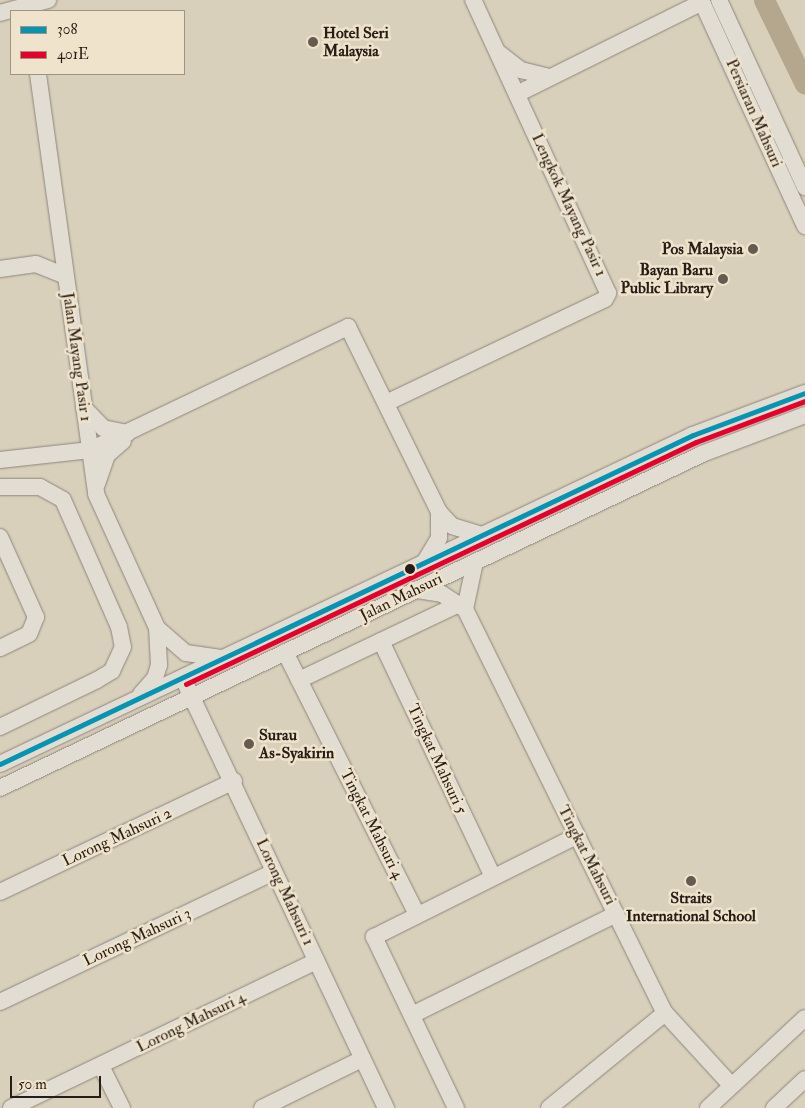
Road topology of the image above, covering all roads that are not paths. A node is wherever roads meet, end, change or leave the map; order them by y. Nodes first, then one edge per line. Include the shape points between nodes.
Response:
1 (48, 0) edge
2 (474, 0) edge
3 (719, 0) edge
4 (701, 1) edge
5 (30, 9) edge
6 (498, 52) junction
7 (38, 75) edge
8 (550, 77) junction
9 (517, 94) junction
10 (805, 187) edge
11 (805, 226) edge
12 (62, 244) junction
13 (36, 264) junction
14 (0, 269) edge
15 (65, 276) junction
16 (805, 393) edge
17 (386, 403) junction
18 (84, 408) junction
19 (805, 415) edge
20 (133, 431) junction
21 (90, 450) junction
22 (0, 460) edge
23 (0, 487) edge
24 (96, 494) junction
25 (439, 512) junction
26 (482, 535) junction
27 (0, 539) edge
28 (475, 562) junction
29 (424, 563) junction
30 (417, 590) junction
31 (462, 607) junction
32 (157, 628) junction
33 (381, 641) junction
34 (0, 648) edge
35 (285, 652) junction
36 (224, 657) junction
37 (182, 677) junction
38 (299, 680) junction
39 (192, 697) junction
40 (136, 699) junction
41 (0, 727) edge
42 (0, 764) edge
43 (234, 782) junction
44 (0, 788) edge
45 (577, 836) junction
46 (274, 872) junction
47 (493, 877) junction
48 (0, 892) edge
49 (616, 914) junction
50 (417, 915) junction
51 (317, 961) junction
52 (0, 1002) edge
53 (665, 1013) junction
54 (412, 1015) junction
55 (805, 1018) edge
56 (362, 1059) junction
57 (101, 1066) junction
58 (805, 1079) edge
59 (731, 1085) junction
60 (12, 1108) edge
61 (122, 1108) edge
62 (262, 1108) edge
63 (386, 1108) edge
64 (456, 1108) edge
65 (549, 1108) edge
66 (708, 1108) edge
67 (774, 1108) edge

1 - 5 street
2 - 6 street, Lengkok Mayang Pasir 1
3 - 10 street, Persiaran Mahsuri
4 - 8 street
4 - 11 street, Persiaran Mahsuri
6 - 8 street via 521,70
6 - 9 street, Lengkok Mayang Pasir 1
7 - 12 street, Jalan Mayang Pasir 1
8 - 9 street
9 - 17 street, Lengkok Mayang Pasir 1 via 608,293 605,299
12 - 13 street
12 - 15 street, Jalan Mayang Pasir 1
13 - 14 street
13 - 15 street
15 - 18 street, Jalan Mayang Pasir 1
16 - 26 street, Jalan Mahsuri via 693,435
17 - 20 street via 348,327
17 - 25 street
18 - 20 street via 103,428
18 - 21 street, Jalan Mayang Pasir 1
19 - 28 street, Jalan Mahsuri via 702,454
20 - 21 street
20 - 24 street via 107,455
21 - 22 street
21 - 24 street, Jalan Mayang Pasir 1
23 - 41 street via 40,486 63,500 118,627 123,647 112,671
24 - 32 street, Jalan Mayang Pasir 1
25 - 26 street via 452,526
25 - 29 street via 439,538
26 - 29 street, Jalan Mahsuri
27 - 34 street via 36,617 29,634
28 - 30 street, Jalan Mahsuri
28 - 31 street
29 - 36 street, Jalan Mahsuri
30 - 31 street via 442,594
30 - 35 street, Jalan Mahsuri
31 - 33 street
31 - 45 street, Tingkat Mahsuri
32 - 36 street, Jalan Mayang Pasir 1 via 186,653
32 - 40 street, Jalan Mayang Pasir 1 via 155,678
33 - 38 street
33 - 47 street, Tingkat Mahsuri 5
35 - 38 street, Tingkat Mahsuri 4
35 - 39 street, Jalan Mahsuri
36 - 37 street, Jalan Mahsuri
37 - 39 street, Lorong Mahsuri 1
37 - 40 street, Jalan Mahsuri
38 - 50 street, Tingkat Mahsuri 4
39 - 43 street, Lorong Mahsuri 1
39 - 44 street, Jalan Mahsuri
40 - 42 street, Jalan Mahsuri
43 - 46 street, Lorong Mahsuri 1
43 - 48 street, Lorong Mahsuri 2
45 - 47 street
45 - 49 street, Tingkat Mahsuri
46 - 51 street, Lorong Mahsuri 1
46 - 52 street, Lorong Mahsuri 3
47 - 50 street
49 - 53 street, Tingkat Mahsuri
49 - 54 street
50 - 54 street via 374,936
51 - 56 street, Lorong Mahsuri 1
51 - 57 street, Lorong Mahsuri 4
53 - 59 street, Tingkat Mahsuri
53 - 65 street
54 - 64 street
55 - 59 street
56 - 62 street
56 - 63 street, Lorong Mahsuri 1
57 - 60 street, Lorong Mahsuri 4
57 - 61 street
58 - 67 street
59 - 66 street

